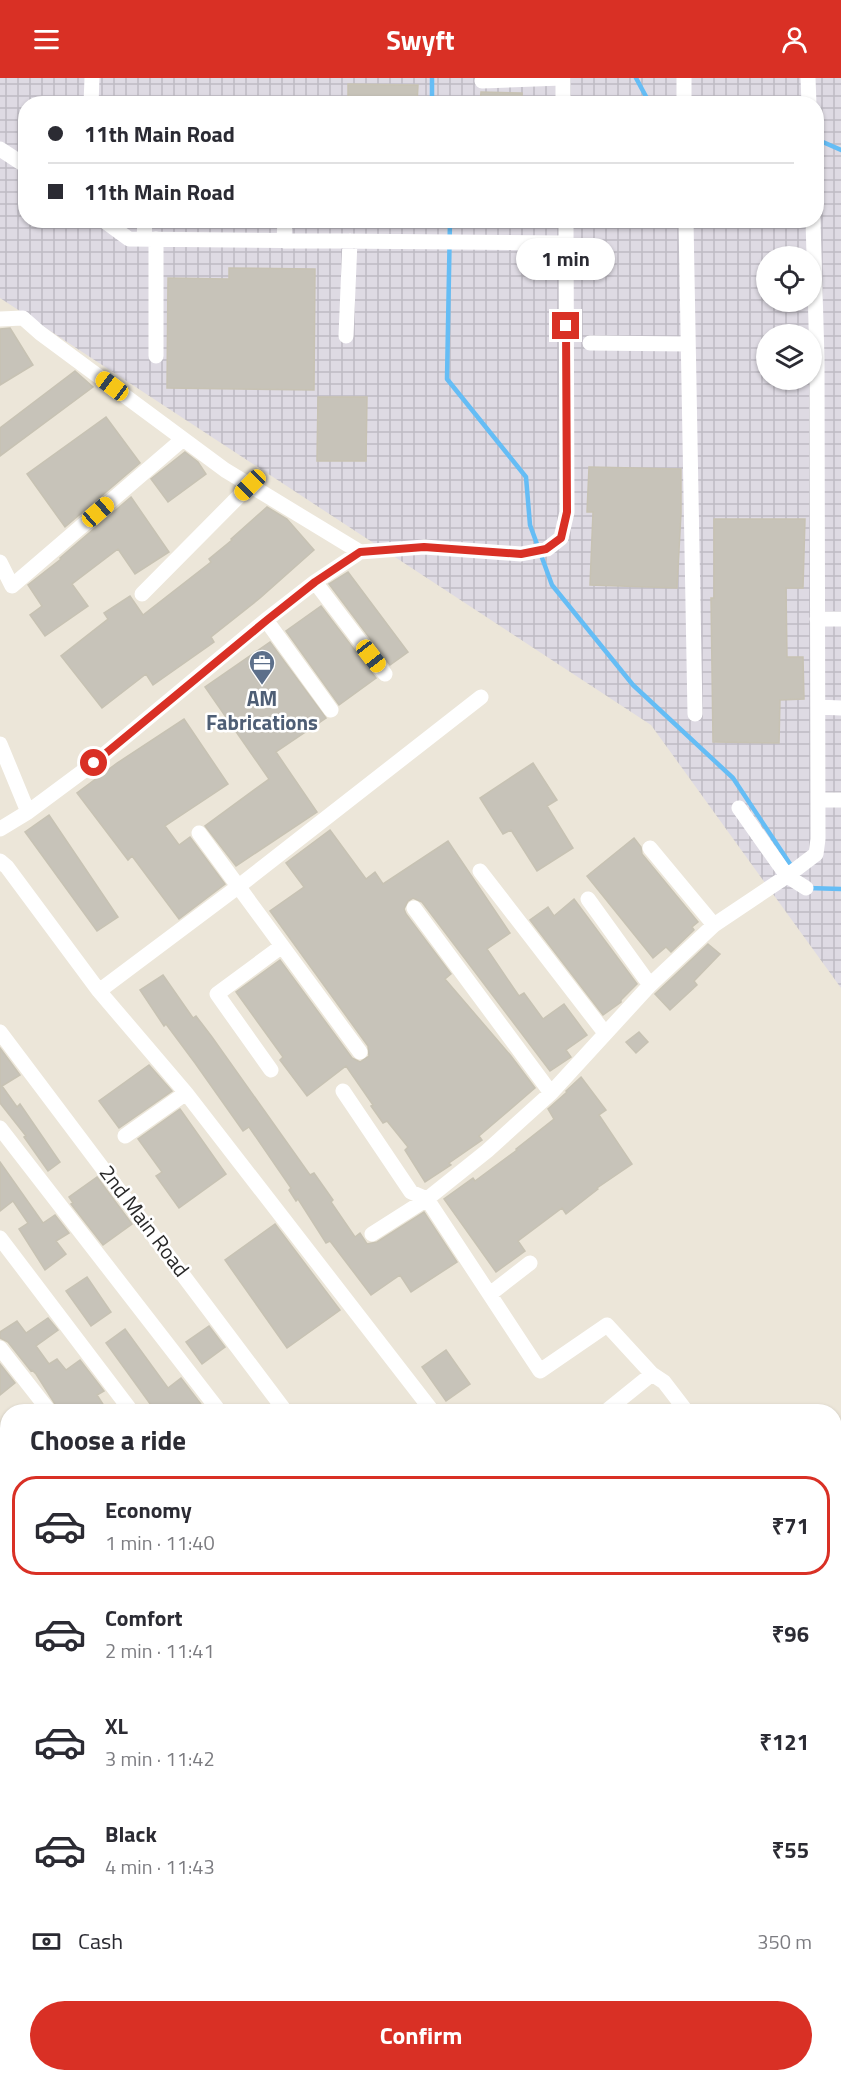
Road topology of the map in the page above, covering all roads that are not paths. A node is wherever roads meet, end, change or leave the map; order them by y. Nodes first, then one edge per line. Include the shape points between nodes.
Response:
1 (92, 78) edge
2 (562, 78) edge
3 (684, 78) edge
4 (808, 78) edge
5 (482, 81) dead end
6 (91, 96) edge
7 (563, 96) edge
8 (684, 96) edge
9 (809, 96) edge
10 (0, 149) edge
11 (18, 161) edge
12 (114, 228) edge
13 (147, 228) edge
14 (285, 228) edge
15 (566, 228) edge
16 (686, 228) edge
17 (813, 228) edge
18 (150, 239) junction
19 (284, 241) junction
20 (350, 241) junction
21 (567, 243) junction
22 (0, 319) edge
23 (346, 336) dead end
24 (591, 343) dead end
25 (688, 344) junction
26 (156, 356) dead end
27 (183, 439) junction
28 (250, 485) junction
29 (360, 552) junction
30 (0, 562) edge
31 (315, 582) junction
32 (142, 594) dead end
33 (817, 619) junction
34 (841, 619) edge
35 (267, 620) junction
36 (385, 674) dead end
37 (481, 697) dead end
38 (818, 707) junction
39 (841, 708) edge
40 (331, 710) dead end
41 (695, 714) dead end
42 (0, 744) edge
43 (818, 800) junction
44 (841, 800) edge
45 (739, 808) dead end
46 (28, 812) junction
47 (0, 829) edge
48 (199, 833) dead end
49 (650, 848) dead end
50 (0, 861) edge
51 (480, 871) dead end
52 (787, 876) junction
53 (239, 886) junction
54 (806, 888) dead end
55 (588, 899) dead end
56 (414, 908) dead end
57 (714, 925) junction
58 (282, 946) junction
59 (650, 985) junction
60 (99, 991) junction
61 (0, 1032) edge
62 (605, 1033) junction
63 (360, 1052) dead end
64 (271, 1070) dead end
65 (343, 1091) dead end
66 (186, 1093) junction
67 (551, 1093) junction
68 (0, 1128) edge
69 (125, 1136) dead end
70 (427, 1199) junction
71 (372, 1234) dead end
72 (0, 1238) edge
73 (530, 1263) dead end
74 (490, 1294) junction
75 (0, 1348) edge
76 (652, 1374) junction
77 (44, 1404) edge
78 (126, 1404) edge
79 (214, 1404) edge
80 (280, 1404) edge
81 (427, 1404) edge
82 (615, 1404) edge
83 (681, 1404) edge

1 - 6 street
2 - 5 street
2 - 7 street
3 - 8 street
4 - 9 street
10 - 11 street
12 - 18 street via 129,239
13 - 18 street
14 - 19 street
15 - 21 street
16 - 25 street
17 - 33 street
18 - 19 street
18 - 26 street
19 - 20 street
20 - 21 street
20 - 23 street
21 - 29 street via 567,512 561,538 521,554 424,547
22 - 27 street via 23,318
24 - 25 street
25 - 41 street
27 - 28 street
27 - 30 street via 12,586
28 - 29 street
28 - 32 street
29 - 31 street
31 - 35 street
31 - 36 street
33 - 34 street
33 - 38 street
35 - 40 street
35 - 46 street via 94,763
37 - 53 street
38 - 39 street
38 - 43 street
42 - 46 street
43 - 44 street
43 - 52 street via 816,854
45 - 52 street
46 - 47 street
48 - 53 street
49 - 57 street
50 - 60 street
51 - 62 street
52 - 54 street
52 - 57 street
53 - 58 street
53 - 60 street
55 - 59 street
56 - 67 street
57 - 59 street
58 - 63 street
58 - 64 street via 217,994
59 - 62 street
60 - 66 street
61 - 80 street, 2nd Main Road
62 - 67 street
65 - 70 street via 411,1192
66 - 69 street
66 - 81 street
67 - 70 street
68 - 79 street
70 - 71 street
70 - 74 street
72 - 78 street
73 - 74 street
74 - 76 street via 540,1371 607,1325
75 - 77 street
76 - 82 street
76 - 83 street via 664,1382

